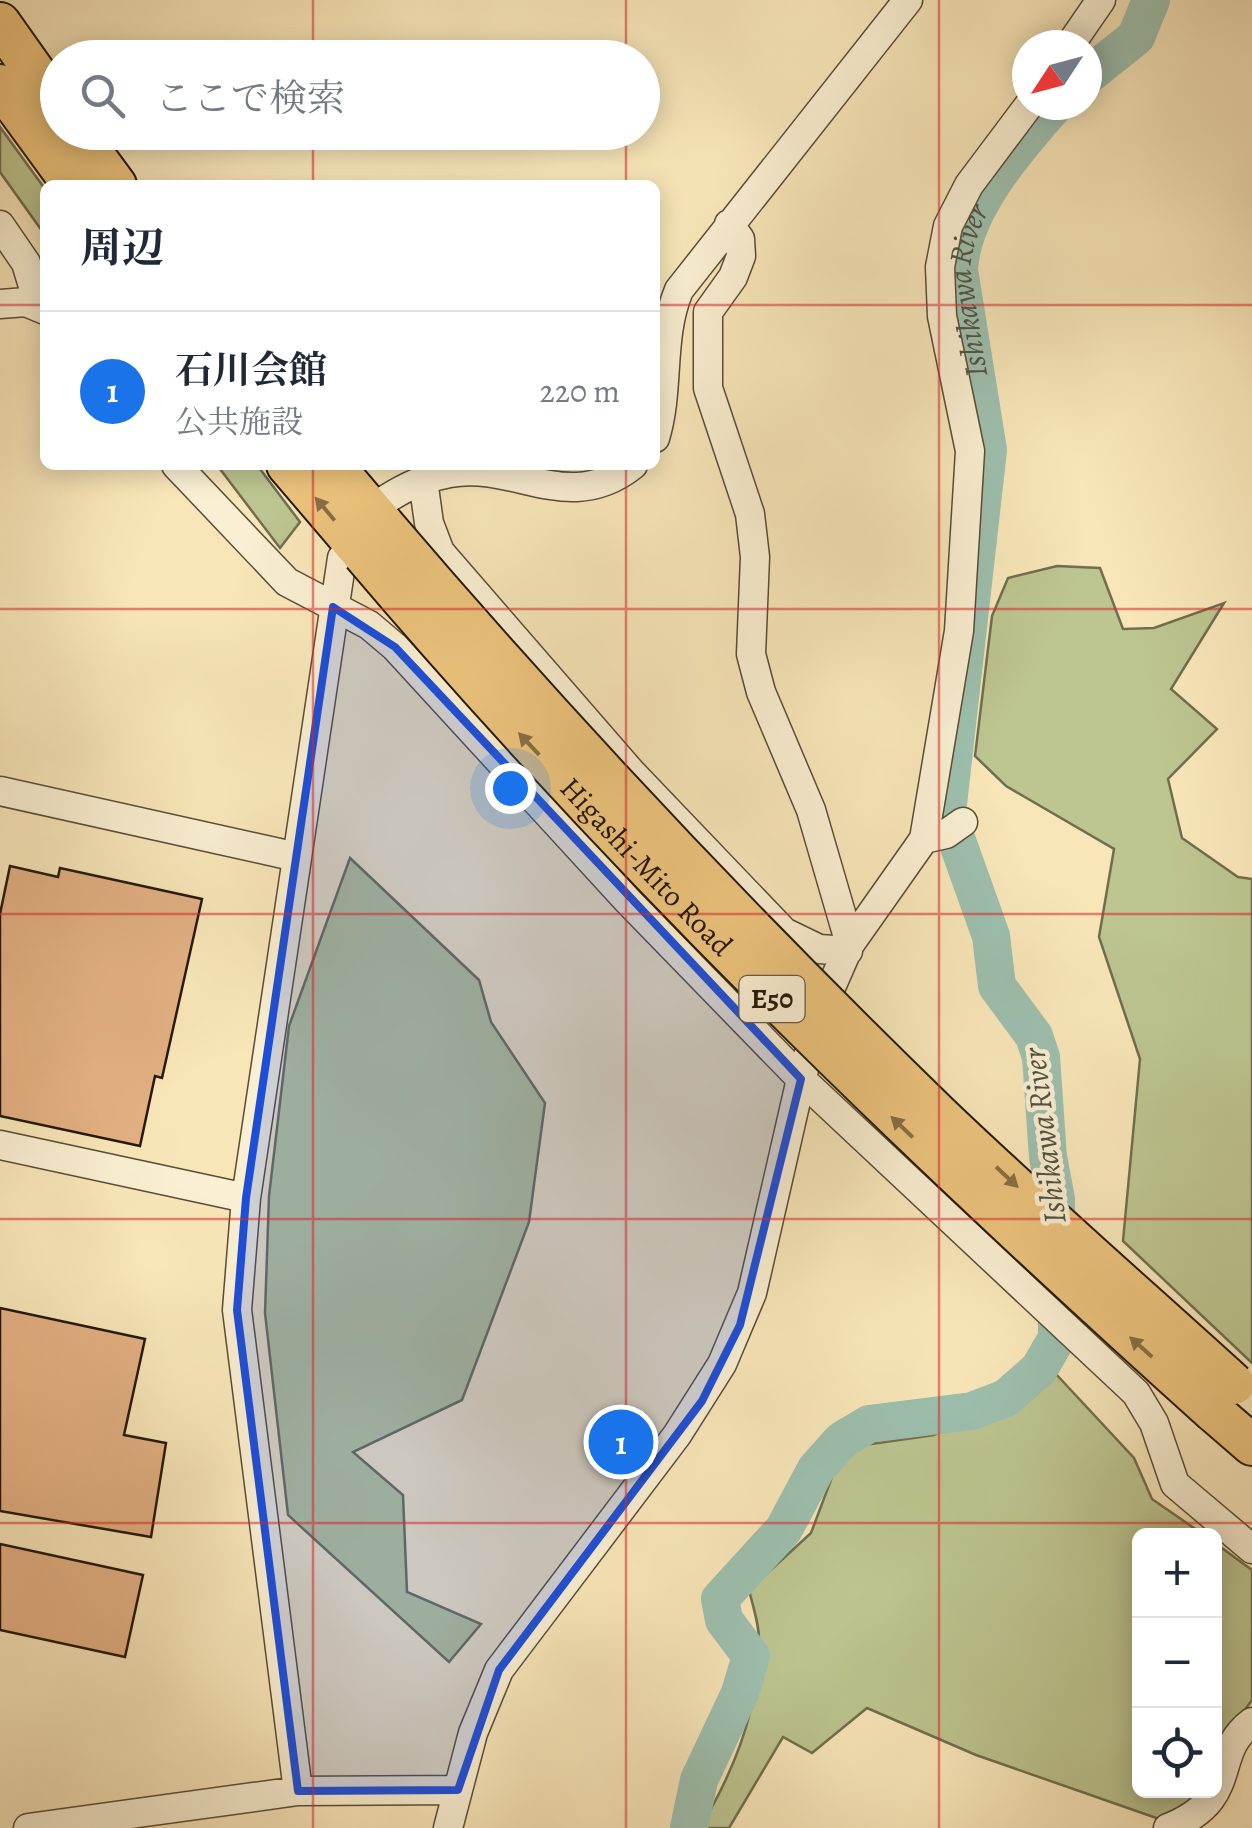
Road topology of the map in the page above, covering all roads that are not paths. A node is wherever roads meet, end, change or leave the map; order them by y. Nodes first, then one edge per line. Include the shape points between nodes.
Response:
1 (908, 0) edge
2 (1100, 0) edge
3 (0, 23) edge
4 (1080, 30) edge
5 (40, 80) edge
6 (0, 85) edge
7 (1018, 120) edge
8 (40, 140) edge
9 (47, 150) edge
10 (91, 150) edge
11 (69, 180) edge
12 (112, 180) edge
13 (729, 224) junction
14 (0, 225) edge
15 (40, 302) edge
16 (0, 304) edge
17 (40, 308) edge
18 (660, 422) edge
19 (181, 470) edge
20 (293, 470) edge
21 (336, 470) edge
22 (623, 470) edge
23 (423, 480) junction
24 (368, 534) junction
25 (333, 608) junction
26 (0, 791) edge
27 (297, 857) junction
28 (849, 947) junction
29 (802, 1079) junction
30 (0, 1145) edge
31 (246, 1198) junction
32 (1233, 1399) edge
33 (1252, 1445) edge
34 (1252, 1549) edge
35 (1252, 1722) edge
36 (458, 1790) junction
37 (298, 1791) junction
38 (28, 1828) edge
39 (448, 1828) edge
40 (1168, 1828) edge

1 - 13 street
2 - 4 street
3 - 5 highway
6 - 8 highway
7 - 28 street via 969,185 948,226 940,267 942,316 970,451 959,630 936,792 945,832
9 - 11 highway
10 - 12 highway
13 - 18 street via 678,290 668,317
13 - 28 street via 740,238 741,256 708,312 708,388 750,514 750,654 811,810
14 - 15 street via 26,264
16 - 17 street
19 - 25 street via 266,564
24 -> 20 highway, Higashi-Mito Road / E50
21 - 24 highway, Higashi-Mito Road / E50
22 - 23 street via 592,487 453,472
23 - 24 street
23 - 28 street via 428,523 440,552 630,770 784,932 819,949
24 - 25 street
24 - 32 highway, Higashi-Mito Road / E50, bridge via 514,728 702,930 993,1213
25 - 27 street
25 - 29 street via 369,625 394,647
26 - 27 street
27 - 31 street
28 - 29 street
29 - 34 street via 1098,1357 1145,1408 1175,1484
29 - 36 street via 752,1294 722,1364 678,1436 499,1670
30 - 31 street
31 - 37 street via 240,1348
32 - 33 highway, Higashi-Mito Road / E50
35 - 40 street via 1229,1750 1218,1792
36 - 37 street
36 - 39 street
37 - 38 street

